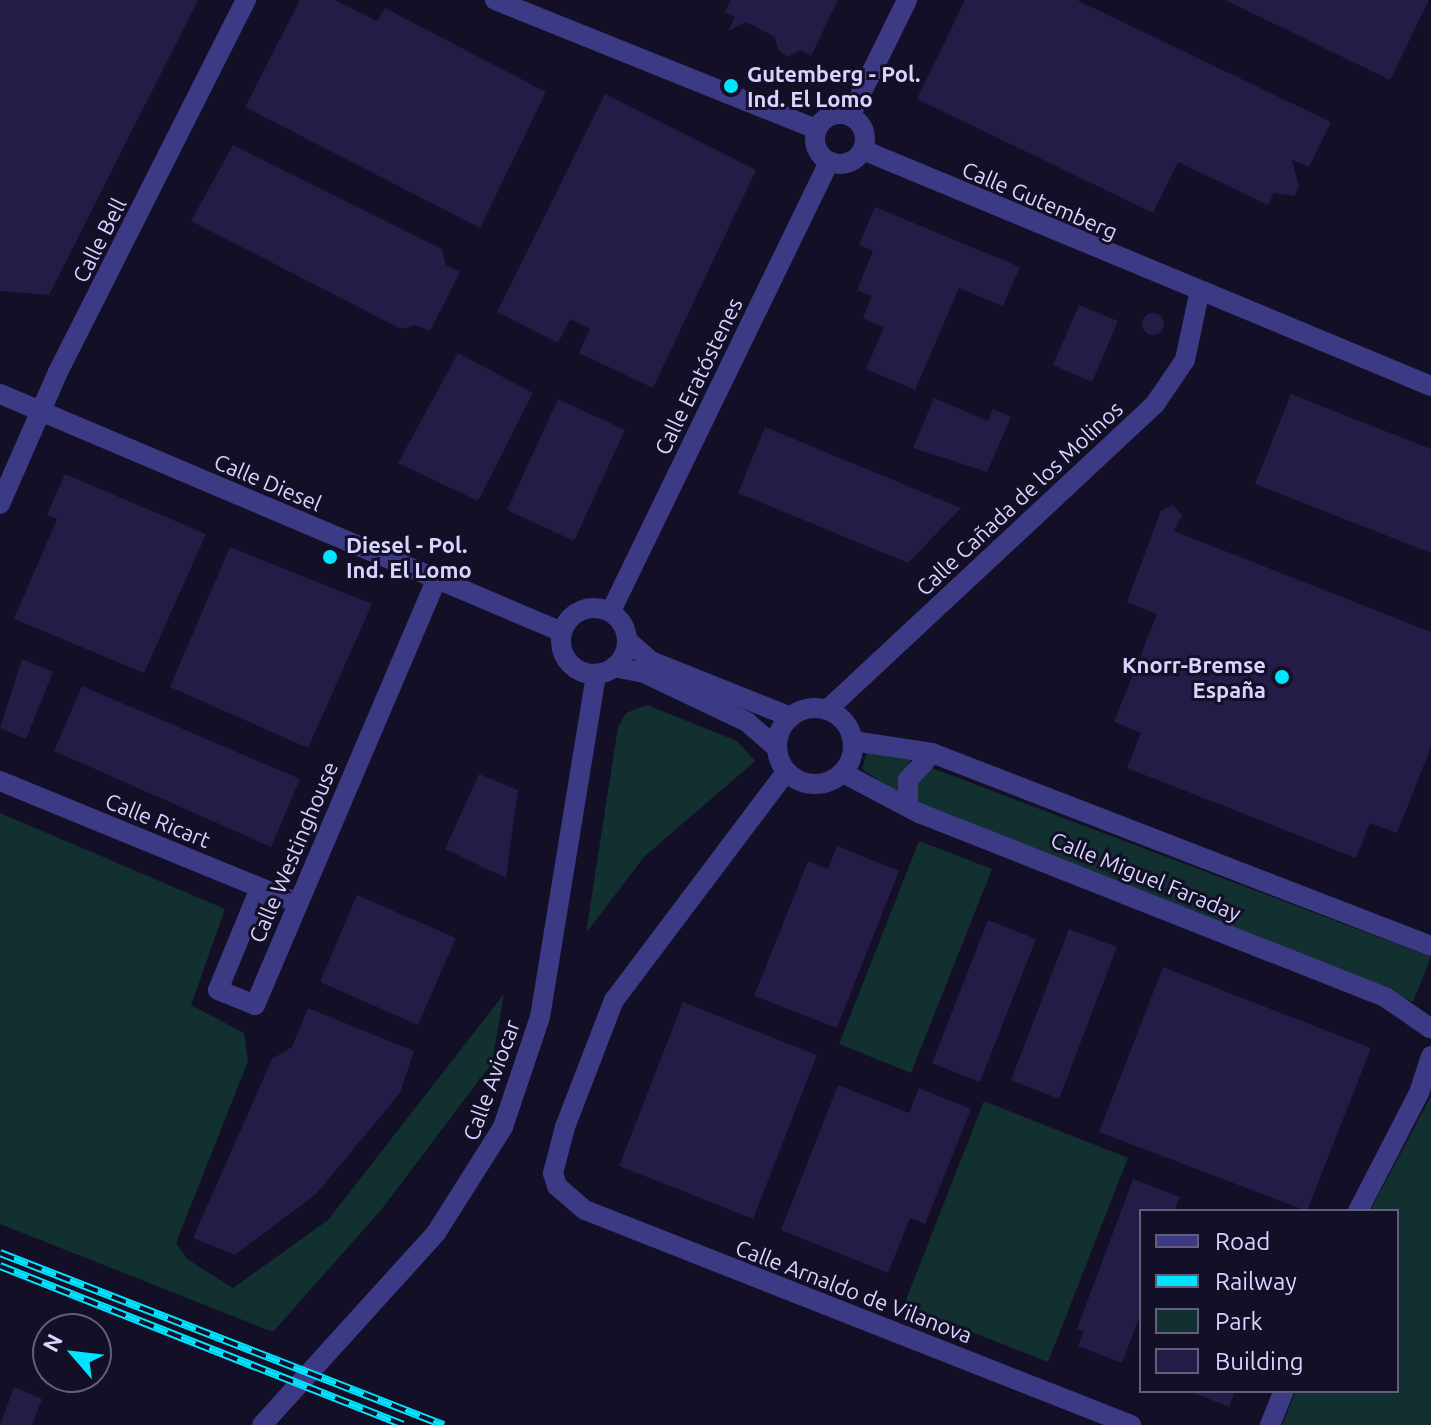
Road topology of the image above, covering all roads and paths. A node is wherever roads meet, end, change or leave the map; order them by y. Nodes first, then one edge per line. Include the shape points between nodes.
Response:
1 (246, 0) edge
2 (495, 0) edge
3 (907, 0) edge
4 (850, 116) junction
5 (816, 129) junction
6 (863, 150) junction
7 (829, 162) junction
8 (1199, 294) junction
9 (1431, 386) edge
10 (0, 394) edge
11 (40, 411) junction
12 (0, 504) edge
13 (436, 580) junction
14 (611, 611) junction
15 (562, 632) junction
16 (628, 641) junction
17 (605, 671) junction
18 (827, 710) junction
19 (791, 717) junction
20 (853, 741) junction
21 (777, 748) junction
22 (932, 753) junction
23 (786, 772) junction
24 (843, 773) junction
25 (0, 781) edge
26 (908, 807) junction
27 (260, 888) junction
28 (297, 903) junction
29 (1431, 946) edge
30 (1431, 1023) edge
31 (1431, 1056) edge
32 (1359, 1209) edge
33 (1283, 1393) edge
34 (262, 1425) edge
35 (1131, 1425) edge
36 (1270, 1425) edge

1 - 11 street, Calle Bell
2 - 5 street
3 - 4 street
4 - 5 street via 834,114
4 - 6 street via 865,134
5 - 7 street via 815,147
6 - 7 street via 851,162
6 - 8 street, Calle Gutemberg
7 - 14 street, Calle Eratóstenes
8 - 9 street, Calle Gutemberg
8 - 18 street, Calle Cañada de los Molinos via 1185,360 1155,404
10 - 11 street, Calle Diesel
11 - 12 street, Calle Bell
11 - 13 street, Calle Diesel
13 - 15 street, Calle Diesel
13 - 28 street, Calle Westinghouse
14 - 15 street via 584,609
14 - 16 street
15 - 17 street via 569,662
16 - 17 street
16 - 19 street via 651,661
17 - 21 street via 644,673 747,722
17 - 34 street, Calle Aviocar via 540,1017 515,1099 472,1184
18 - 19 street
18 - 20 street via 844,721
19 - 21 street
20 - 22 street, Calle Miguel Faraday
20 - 24 street
21 - 23 street
22 - 26 street via 908,780
22 - 29 street, Calle Miguel Faraday
23 - 24 street via 821,785
23 - 35 street, Calle Arnaldo de Vilanova via 614,1000 556,1158 553,1173 563,1195 585,1210
24 - 26 street, Calle Miguel Faraday
25 - 27 street, Calle Ricart
26 - 30 street, Calle Miguel Faraday via 1385,997
27 - 28 street, Calle Ricart
27 - 28 street, Calle Westinghouse via 218,990 255,1005
31 - 32 street via 1419,1093
33 - 36 street

